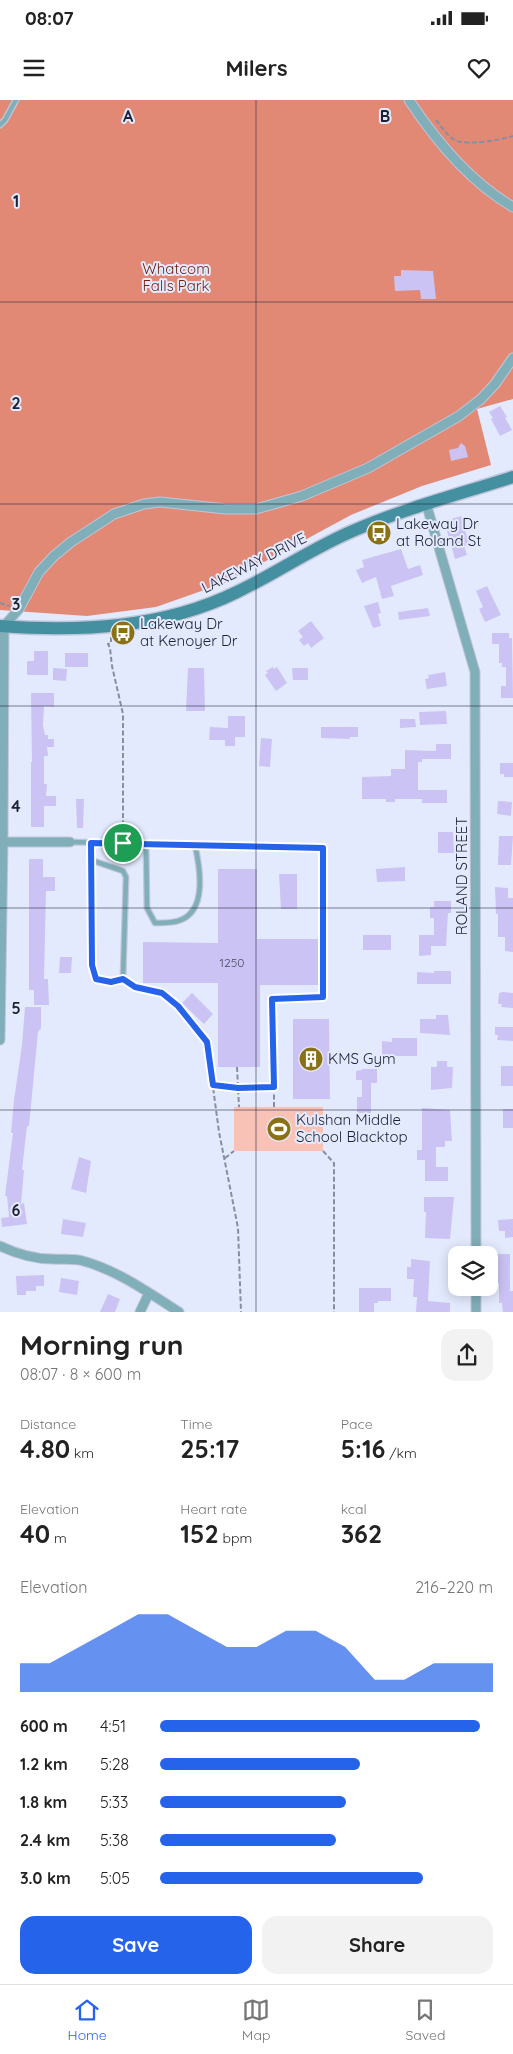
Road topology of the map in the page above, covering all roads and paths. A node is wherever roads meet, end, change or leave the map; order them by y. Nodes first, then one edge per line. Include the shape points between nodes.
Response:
1 (16, 100) edge
2 (409, 100) edge
3 (434, 119) dead end
4 (0, 125) edge
5 (513, 136) edge
6 (513, 207) edge
7 (513, 358) edge
8 (513, 477) edge
9 (426, 503) junction
10 (0, 604) edge
11 (10, 608) dead end
12 (2, 626) edge
13 (111, 637) dead end
14 (4, 842) junction
15 (70, 842) joint
16 (91, 843) junction
17 (123, 843) junction
18 (146, 844) junction
19 (195, 846) junction
20 (91, 860) junction
21 (123, 979) junction
22 (323, 997) joint
23 (0, 1035) edge
24 (0, 1040) edge
25 (236, 1067) dead end
26 (213, 1085) junction
27 (274, 1087) junction
28 (238, 1088) junction
29 (238, 1107) dead end
30 (274, 1107) dead end
31 (234, 1150) dead end
32 (323, 1150) dead end
33 (225, 1158) junction
34 (0, 1246) edge
35 (476, 1246) edge
36 (149, 1293) junction
37 (476, 1296) edge
38 (140, 1312) edge
39 (179, 1312) edge
40 (241, 1312) edge
41 (334, 1312) edge
42 (476, 1312) edge

1 - 4 lane
2 - 6 street via 462,167
3 - 5 path via 457,141
7 - 12 street via 481,399 458,416 368,468 302,496 256,509 160,502 114,514 50,560 31,584 19,609
8 - 9 main road, LAKEWAY DRIVE
9 - 12 main road, LAKEWAY DRIVE via 354,530 237,592 166,618 95,628
9 - 35 street, ROLAND STREET via 475,672
10 - 11 path via 10,604
12 - 14 street
13 - 17 path via 108,644 123,714
14 - 15 street
14 - 23 street
15 - 16 lane
16 - 17 lane
16 - 20 lane
17 - 18 lane
18 - 19 lane
18 - 19 lane via 147,908 155,923 180,921 196,906 199,873
19 - 22 lane via 323,848
20 - 21 lane via 123,871 126,877
20 - 21 lane via 92,965 96,979 111,982
21 - 26 path via 135,987 162,993 178,1006 207,1042
22 - 27 path via 272,999
23 - 24 street
25 - 28 path
26 - 28 path
26 - 33 path
27 - 28 path
27 - 30 path
28 - 29 path
31 - 33 path
32 - 41 path via 334,1163
33 - 40 path via 238,1228
34 - 36 street via 20,1255 81,1260
36 - 38 street
36 - 39 street
37 - 42 street

